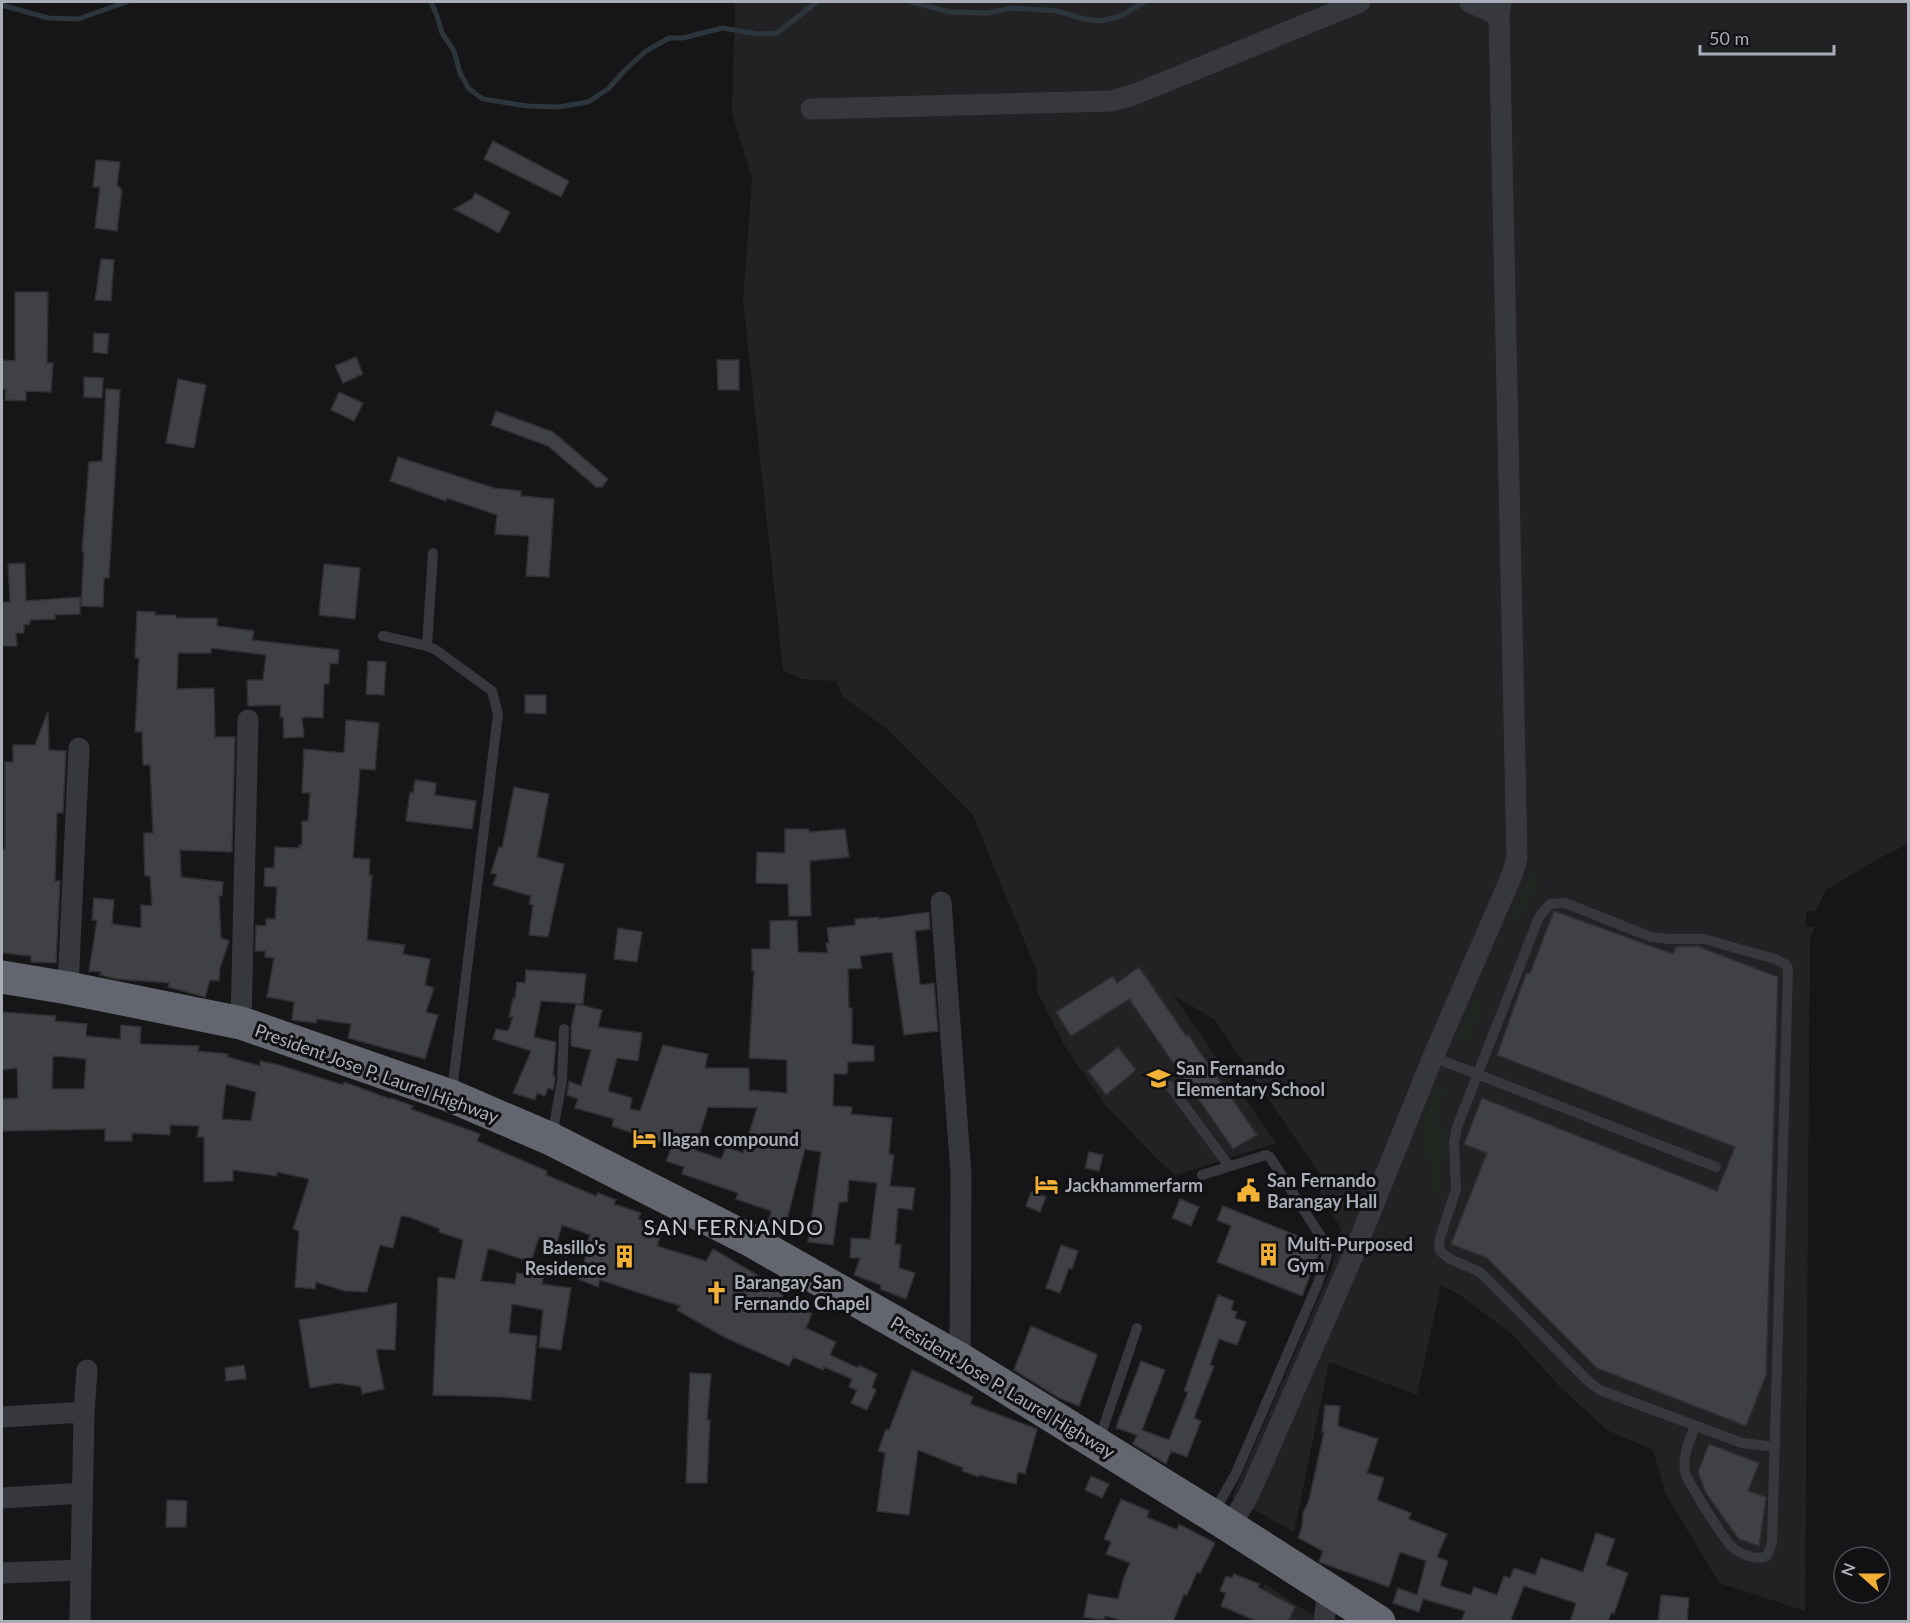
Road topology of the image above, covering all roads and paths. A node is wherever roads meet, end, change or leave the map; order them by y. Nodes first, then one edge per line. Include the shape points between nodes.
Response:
1 (1360, 2) edge
2 (1470, 2) edge
3 (1500, 9) edge
4 (811, 109) dead end
5 (433, 553) dead end
6 (384, 636) dead end
7 (427, 646) junction
8 (248, 720) dead end
9 (79, 748) dead end
10 (941, 902) dead end
11 (2, 977) edge
12 (68, 988) junction
13 (241, 1023) junction
14 (564, 1029) dead end
15 (1433, 1057) junction
16 (1478, 1074) junction
17 (1170, 1086) dead end
18 (451, 1096) junction
19 (551, 1139) junction
20 (1229, 1166) junction
21 (1716, 1167) dead end
22 (1202, 1175) dead end
23 (1137, 1328) dead end
24 (960, 1359) junction
25 (87, 1370) dead end
26 (84, 1412) junction
27 (2, 1417) edge
28 (1695, 1426) junction
29 (1098, 1443) junction
30 (1775, 1447) junction
31 (82, 1493) junction
32 (2, 1498) edge
33 (1221, 1520) junction
34 (81, 1570) junction
35 (2, 1573) edge
36 (1328, 1590) junction
37 (80, 1622) edge
38 (1323, 1622) edge
39 (1379, 1622) edge

1 - 4 street via 1111,101
2 - 3 street
3 - 15 street via 1518,852 1512,875
5 - 7 lane
6 - 7 lane
7 - 18 lane via 492,691 498,714
8 - 13 street
9 - 12 street
10 - 24 street via 961,1174
11 - 12 highway, President Jose P. Laurel Highway
12 - 13 highway, President Jose P. Laurel Highway
13 - 18 highway, President Jose P. Laurel Highway
14 - 19 lane via 562,1081
15 - 16 lane
15 - 33 street via 1268,1453 1247,1498
16 - 21 lane
16 - 28 lane via 1454,1136 1456,1189 1440,1238 1441,1252 1480,1272 1594,1387
16 - 30 lane via 1539,918 1550,904 1572,904 1651,937 1704,939 1768,956 1786,965 1789,974
17 - 20 lane
18 - 19 highway, President Jose P. Laurel Highway
19 - 24 highway, President Jose P. Laurel Highway via 748,1239
20 - 22 lane
20 - 33 lane via 1270,1157 1323,1240 1327,1255 1239,1466
23 - 29 lane
24 - 29 highway, President Jose P. Laurel Highway
25 - 26 street
26 - 27 street
26 - 31 street
28 - 30 lane via 1742,1443
28 - 30 lane via 1685,1453 1688,1480 1730,1545 1758,1558 1767,1556 1772,1543
29 - 33 highway, President Jose P. Laurel Highway
31 - 32 street
31 - 34 street
33 - 36 highway, President Jose P. Laurel Highway
34 - 35 street
34 - 37 street
36 - 38 street
36 - 39 highway, President Jose P. Laurel Highway

